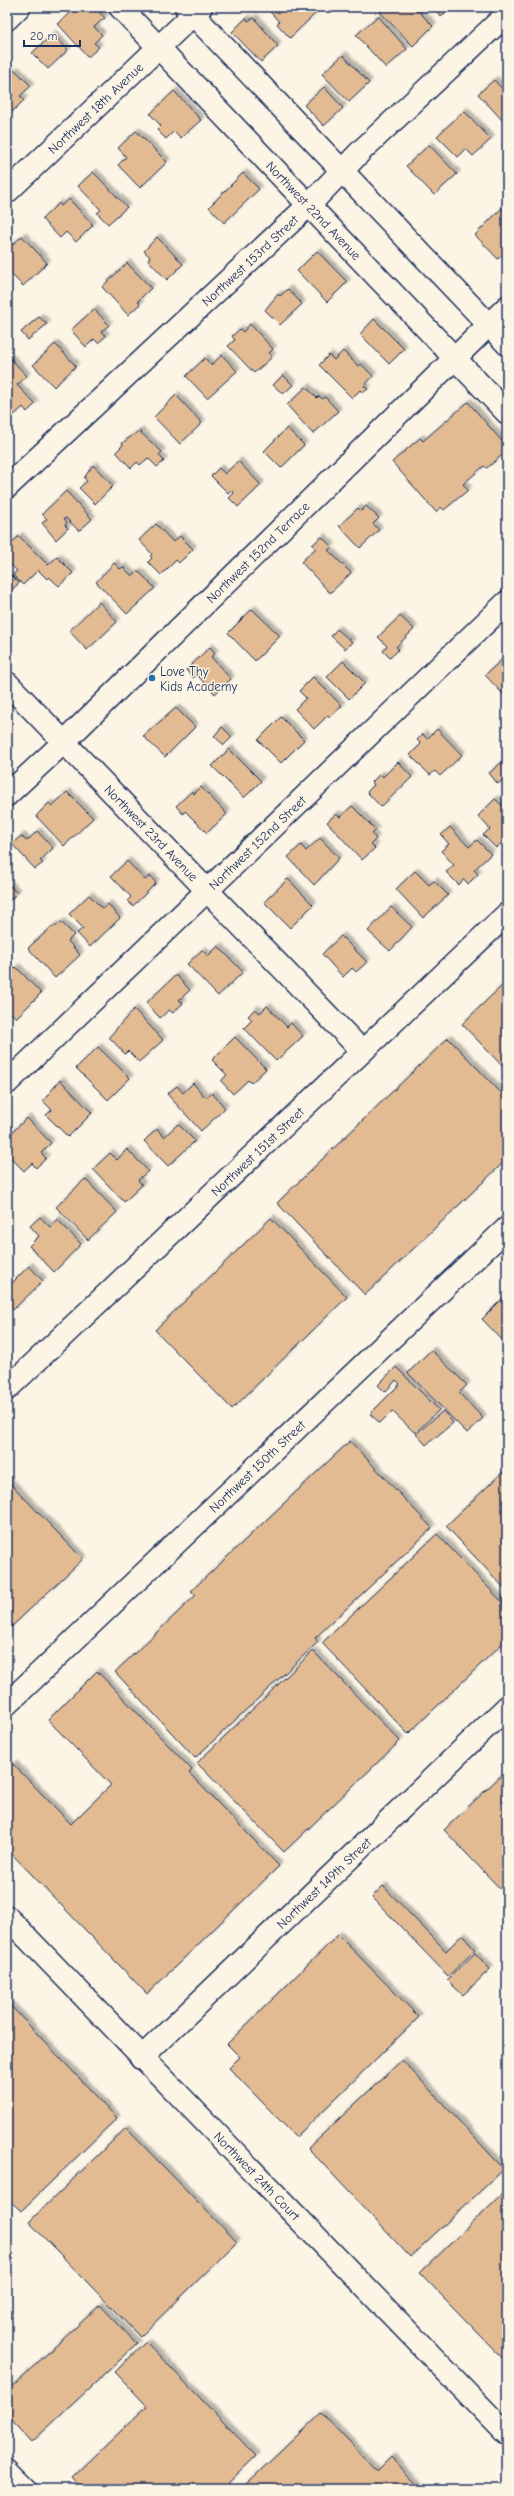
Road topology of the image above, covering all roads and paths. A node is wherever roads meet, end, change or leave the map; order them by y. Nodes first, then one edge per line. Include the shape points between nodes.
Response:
1 (19, 7) edge
2 (120, 7) edge
3 (193, 9) edge
4 (507, 14) edge
5 (7, 18) edge
6 (160, 46) junction
7 (342, 170) junction
8 (7, 192) edge
9 (310, 204) junction
10 (507, 307) edge
11 (489, 325) junction
12 (507, 344) edge
13 (455, 357) junction
14 (507, 413) edge
15 (7, 487) edge
16 (507, 602) edge
17 (7, 683) edge
18 (64, 742) junction
19 (7, 795) edge
20 (207, 890) junction
21 (507, 914) edge
22 (362, 1051) junction
23 (7, 1083) edge
24 (507, 1228) edge
25 (7, 1389) edge
26 (7, 1704) edge
27 (507, 1707) edge
28 (7, 1917) edge
29 (141, 2058) junction
30 (507, 2434) edge
31 (7, 2471) edge
32 (25, 2489) edge

1 - 5 street
2 - 6 street, Northwest 22nd Avenue
3 - 6 street, Northwest 18th Avenue
3 - 7 street
4 - 7 street, Northwest 153rd Street
6 - 8 street, Northwest 18th Avenue
6 - 9 street, Northwest 22nd Avenue
7 - 9 street, Northwest 153rd Street
7 - 11 street
9 - 13 street, Northwest 22nd Avenue
9 - 15 street, Northwest 153rd Street
10 - 11 street, Northwest 152nd Terrace
11 - 12 street
11 - 13 street, Northwest 152nd Terrace
13 - 14 street, Northwest 22nd Avenue
13 - 18 street, Northwest 152nd Terrace
16 - 20 street, Northwest 152nd Street
17 - 18 street, Northwest 23rd Avenue
18 - 19 street, Northwest 152nd Terrace
18 - 20 street, Northwest 23rd Avenue
20 - 22 street, Northwest 23rd Avenue
20 - 23 street, Northwest 152nd Street
21 - 22 street, Northwest 151st Street
22 - 25 street, Northwest 151st Street
24 - 26 street, Northwest 150th Street
27 - 29 street, Northwest 149th Street
28 - 29 street, Northwest 24th Court
29 - 30 street, Northwest 24th Court
31 - 32 street

